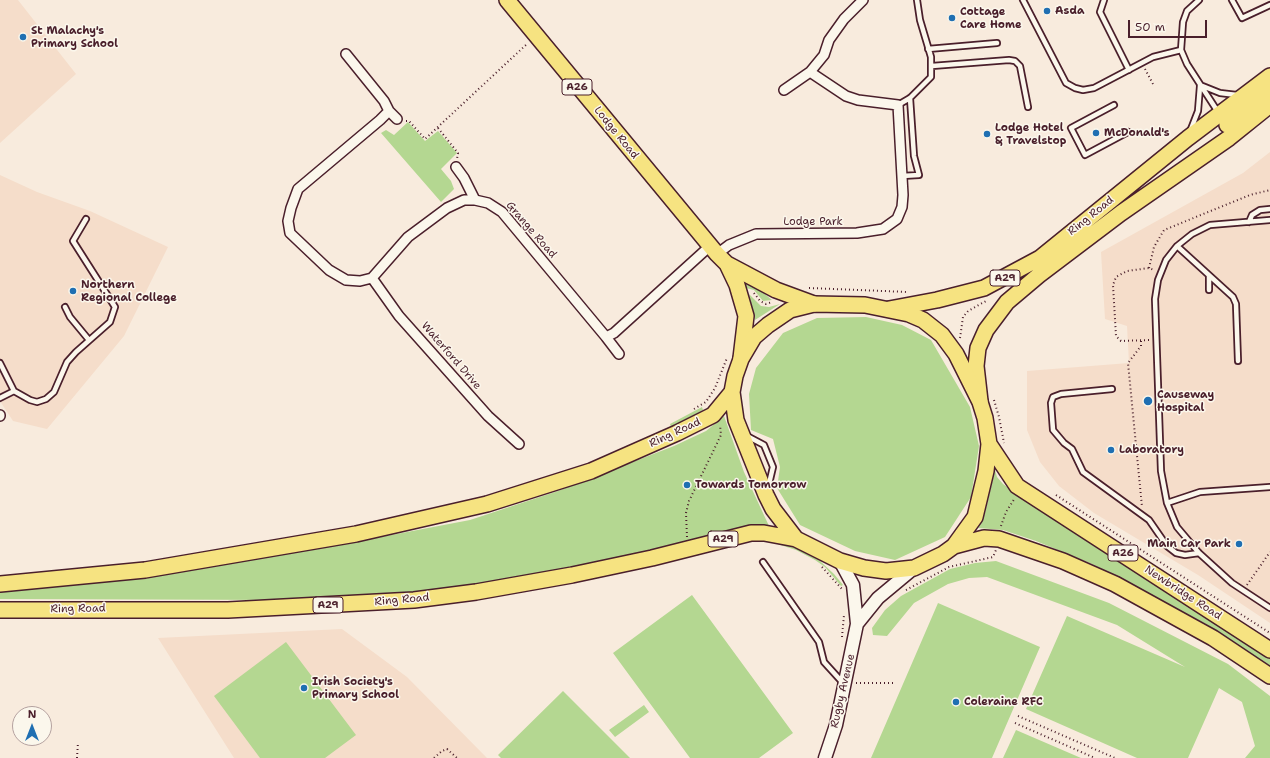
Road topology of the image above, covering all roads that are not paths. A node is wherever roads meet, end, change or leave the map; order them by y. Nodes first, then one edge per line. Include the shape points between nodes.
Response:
1 (507, 0) edge
2 (863, 0) edge
3 (918, 0) edge
4 (1023, 0) edge
5 (1104, 0) edge
6 (1199, 0) edge
7 (1232, 0) edge
8 (1270, 4) edge
9 (997, 43) dead end
10 (928, 49) junction
11 (1182, 50) junction
12 (346, 54) dead end
13 (932, 66) junction
14 (1129, 70) junction
15 (810, 72) junction
16 (1270, 76) edge
17 (1200, 86) junction
18 (784, 90) dead end
19 (1270, 92) edge
20 (1244, 95) junction
21 (910, 98) junction
22 (898, 105) junction
23 (1114, 105) dead end
24 (1270, 105) edge
25 (1028, 107) dead end
26 (389, 111) junction
27 (397, 119) road end
28 (1225, 126) junction
29 (1128, 132) dead end
30 (1188, 138) junction
31 (456, 167) road end
32 (902, 176) junction
33 (475, 200) junction
34 (1270, 209) edge
35 (86, 219) dead end
36 (1270, 220) edge
37 (1249, 222) junction
38 (1177, 246) junction
39 (718, 255) junction
40 (1209, 276) junction
41 (372, 278) junction
42 (1208, 290) dead end
43 (814, 304) junction
44 (65, 307) dead end
45 (889, 309) junction
46 (606, 336) junction
47 (89, 340) junction
48 (619, 354) dead end
49 (735, 357) junction
50 (1238, 361) dead end
51 (0, 363) edge
52 (1112, 389) dead end
53 (14, 391) junction
54 (732, 392) junction
55 (0, 398) edge
56 (986, 399) junction
57 (519, 444) dead end
58 (997, 444) junction
59 (1270, 487) edge
60 (1167, 503) junction
61 (796, 539) junction
62 (954, 546) junction
63 (1199, 553) junction
64 (840, 561) junction
65 (763, 562) dead end
66 (914, 568) junction
67 (0, 584) edge
68 (1270, 608) edge
69 (0, 610) edge
70 (857, 624) junction
71 (1270, 650) edge
72 (1270, 676) edge
73 (850, 684) junction
74 (825, 758) edge

1 - 39 main road, Lodge Road / A26
2 - 15 street via 844,19 829,40 824,55
3 - 10 lane via 920,20
4 - 14 lane via 1066,83 1075,88 1088,90
5 - 14 lane via 1100,12
6 - 11 lane via 1187,11 1183,22
7 - 8 lane via 1242,18
9 - 10 lane
10 - 13 lane
11 - 14 lane via 1161,54
11 - 17 lane
12 - 26 street via 384,101
13 - 21 lane via 931,77
13 - 25 lane via 1015,61 1020,66
15 - 18 street
15 - 22 street via 846,96
16 - 20 main road, Ring Road / A29
17 - 20 lane via 1220,93
17 - 28 lane
17 - 30 lane via 1198,111
19 - 28 main road
20 - 28 main road, Ring Road / A29
21 - 22 lane
21 - 32 lane via 914,156 919,175
22 - 32 street
23 - 29 lane via 1071,128 1085,155
24 - 28 main road, Ring Road / A29
26 - 27 street
26 - 41 street via 298,189 288,222 290,232 329,270 346,280 360,281
28 - 30 main road, Ring Road / A29
28 - 56 main road, Ring Road / A29 via 1121,213 1007,302 986,330 978,348 976,366
30 - 45 main road, Ring Road / A29 via 1040,258 984,288
31 - 33 street
32 - 39 street, Lodge Park via 902,206 897,219 882,229 857,233 756,234 729,245
33 - 41 street via 464,200 447,208 408,236
33 - 46 street, Grange Road via 488,203 502,212
34 - 37 lane via 1260,210
35 - 47 lane via 73,241 115,307 110,322
36 - 37 lane
37 - 38 lane via 1210,226 1192,234
38 - 40 lane
38 - 60 lane via 1166,260 1161,272 1155,299 1161,471
39 - 43 main road, Lodge Road / A26 via 779,292
39 - 46 street via 614,333
39 - 49 main road, Lodge Road / A26 via 737,285 746,316
40 - 42 lane
40 - 50 lane via 1233,297 1236,304
41 - 57 street, Waterford Drive via 399,316 488,416
43 - 45 main road, A29 via 866,305
43 - 49 main road, A29 via 790,310 768,325
44 - 47 lane
45 - 56 main road, A29 via 923,320 942,335
46 - 48 street, Grange Road
47 - 53 lane via 67,362 54,392 46,399 38,402 30,400
49 - 54 main road, A29
51 - 53 lane
52 - 63 lane via 1060,394 1053,397 1053,430 1072,449 1083,472 1143,515 1167,546 1176,553 1185,555
53 - 55 lane
54 - 61 main road, A29 via 736,420 766,495 773,509
54 - 67 main road, Ring Road / A29 via 713,415 677,433 591,471 487,504 356,534 145,570
56 - 58 main road, A29 via 986,422
58 - 62 main road, A29 via 986,472 975,517
58 - 71 main road, Newbridge Road / A26 via 1017,486
59 - 60 lane via 1200,492
60 - 63 lane via 1177,527
61 - 64 main road, A29
61 - 69 main road, Ring Road / A29 via 751,533 572,575 414,600 228,610
62 - 66 main road, A29
62 - 72 main road, Newbridge Road via 984,538 999,539 1063,561 1115,584 1200,631
63 - 68 lane via 1243,591
64 - 66 main road, A29 via 886,572
64 - 70 street, Rugby Avenue via 853,585
65 - 73 lane via 819,642 824,662
66 - 70 street, Rugby Avenue via 878,598
70 - 73 street, Rugby Avenue
73 - 74 street, Rugby Avenue

